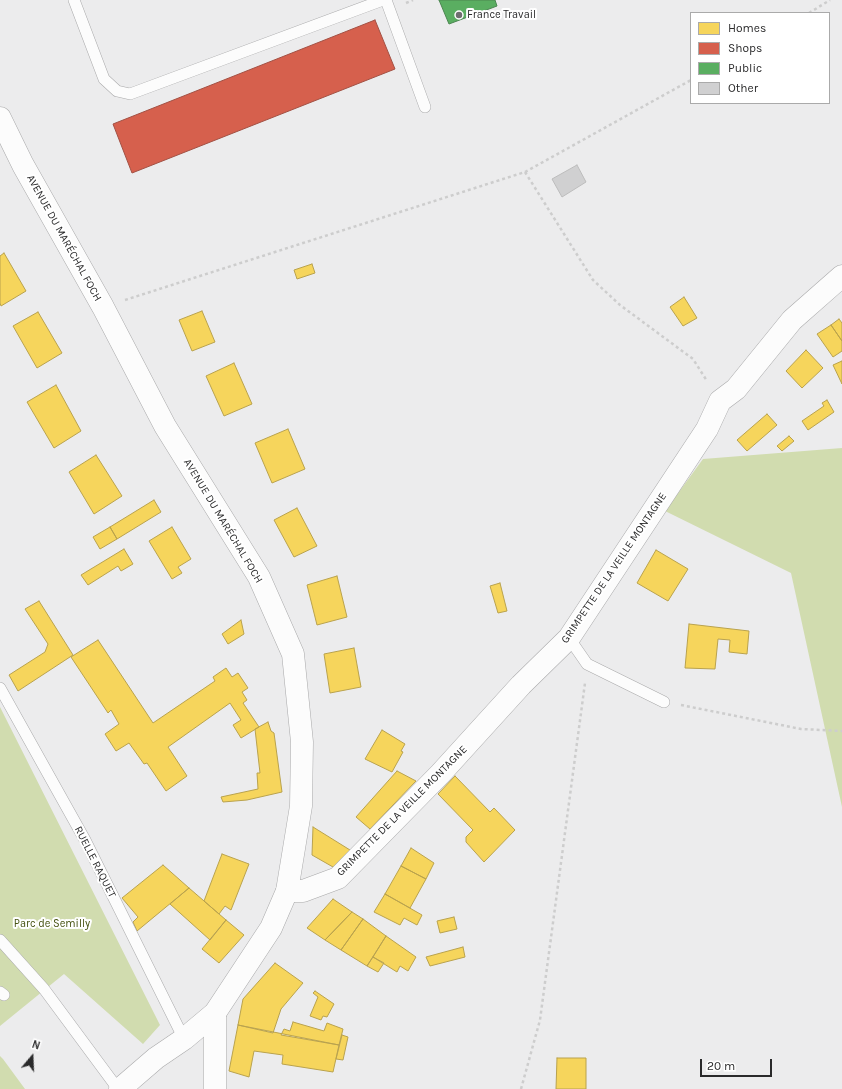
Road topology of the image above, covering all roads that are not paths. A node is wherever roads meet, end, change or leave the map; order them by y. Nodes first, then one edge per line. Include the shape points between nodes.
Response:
1 (74, 0) edge
2 (382, 0) edge
3 (386, 0) edge
4 (425, 107) dead end
5 (0, 118) edge
6 (842, 276) edge
7 (569, 638) junction
8 (0, 688) edge
9 (664, 702) road end
10 (287, 891) junction
11 (0, 940) edge
12 (215, 1013) junction
13 (184, 1039) junction
14 (119, 1089) edge
15 (216, 1089) edge

1 - 2 lane via 104,79 117,91 130,94
3 - 4 lane
5 - 10 main road, AVENUE DU MARÉCHAL FOCH via 165,426 259,577 293,654 302,742 301,806
6 - 7 main road, GRIMPETTE DE LA VEILLE MONTAGNE via 792,320 736,388 720,401 707,428
7 - 9 lane via 587,664
7 - 10 main road, GRIMPETTE DE LA VEILLE MONTAGNE via 338,878 303,891
8 - 13 lane, RUELLE RAQUET via 85,840
10 - 12 main road, AVENUE DU MARÉCHAL FOCH via 271,928
11 - 14 lane via 44,989
12 - 13 main road, AVENUE DU MARÉCHAL FOCH
12 - 15 main road
13 - 14 main road, AVENUE DU MARÉCHAL FOCH via 156,1058

